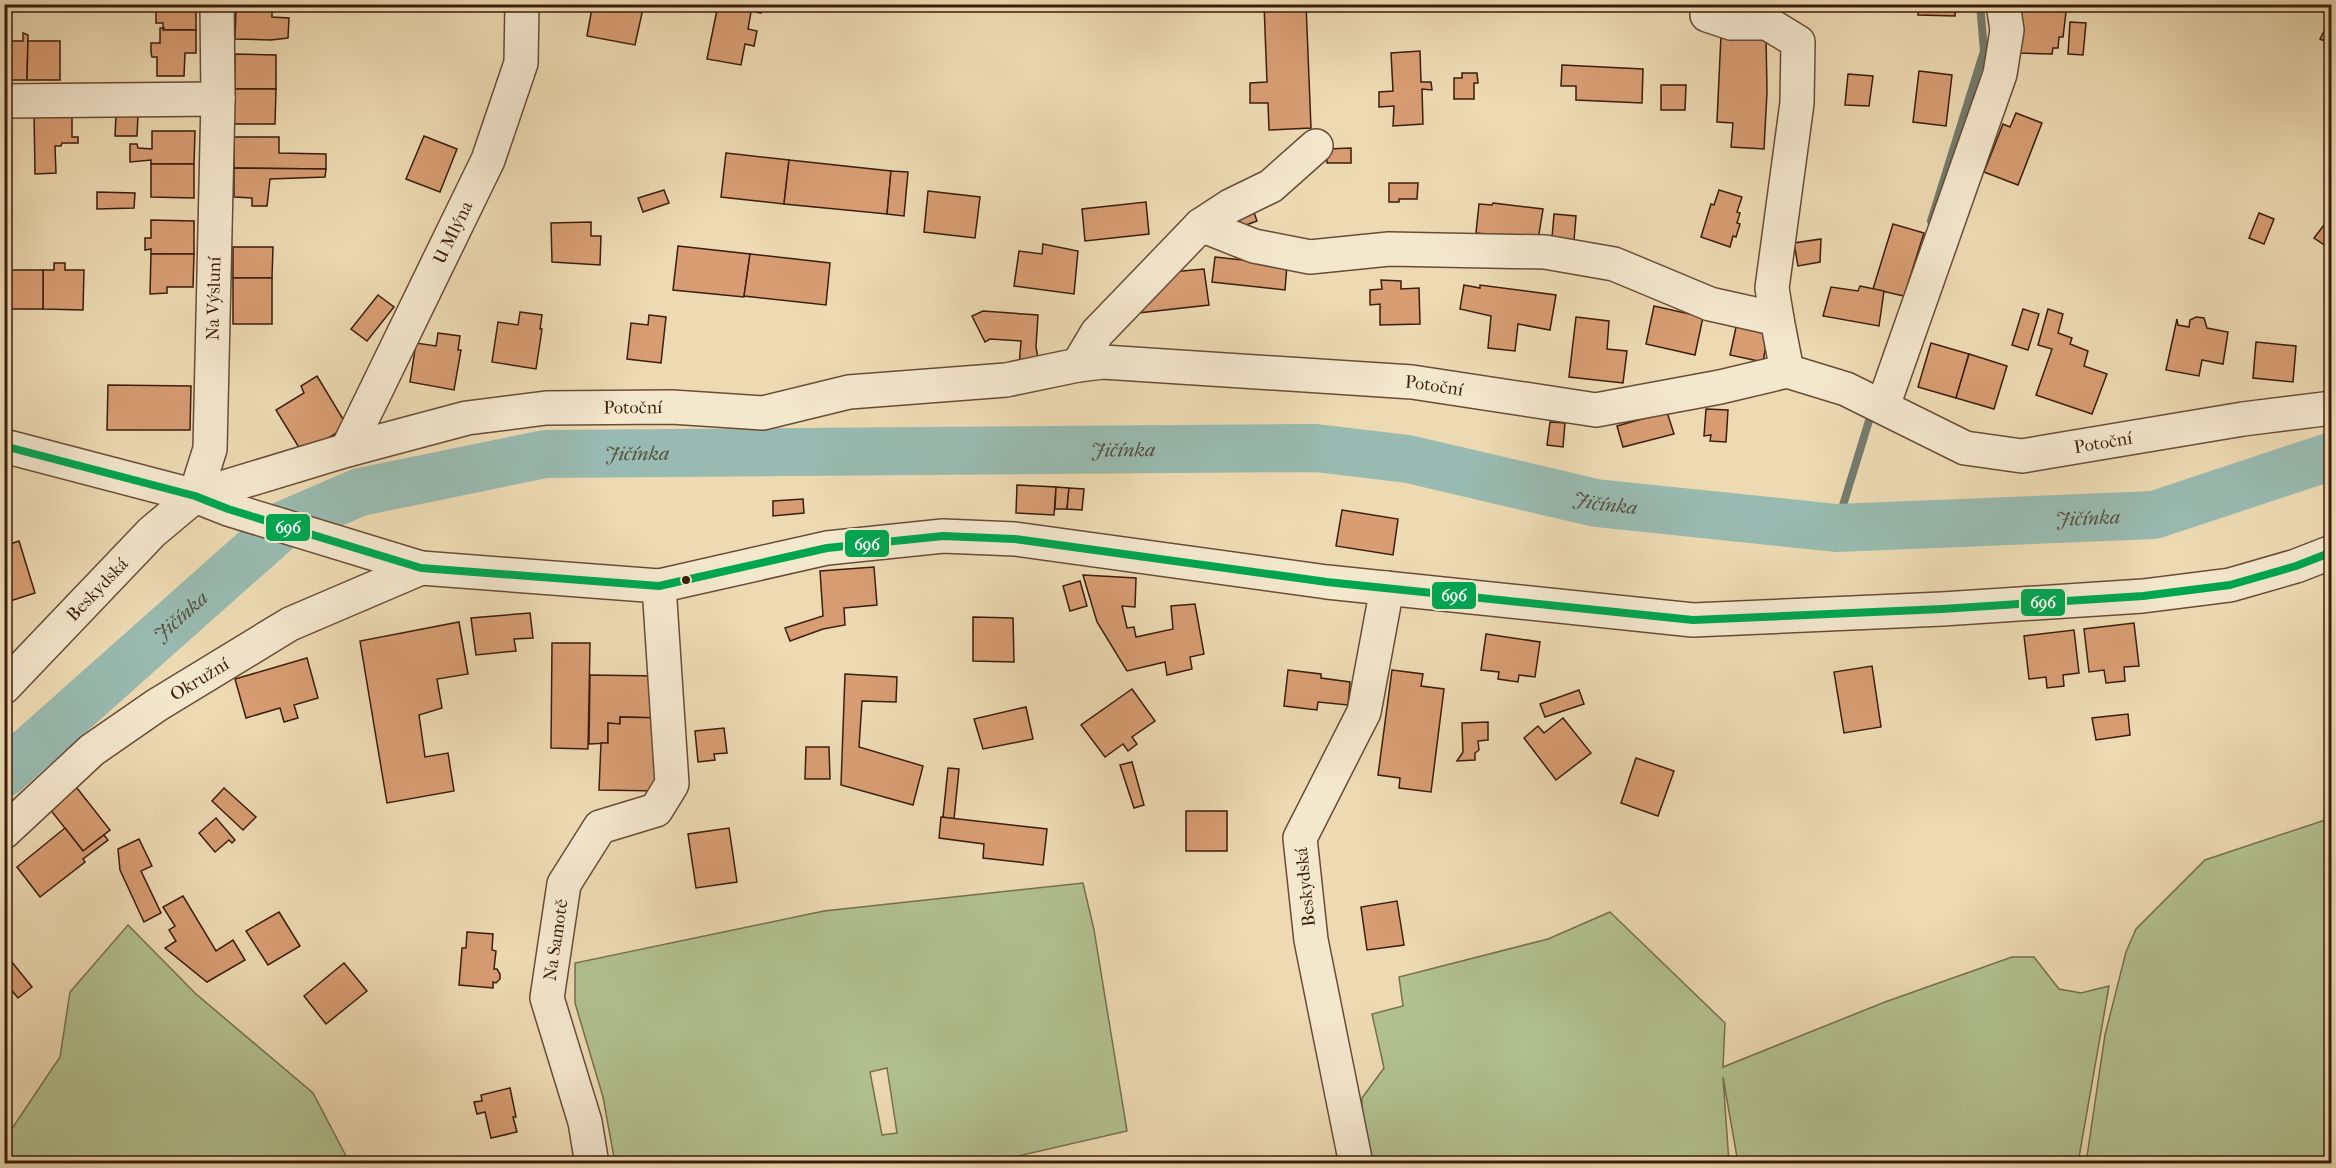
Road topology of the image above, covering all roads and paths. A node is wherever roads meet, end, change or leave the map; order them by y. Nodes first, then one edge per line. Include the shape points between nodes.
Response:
1 (217, 4) edge
2 (522, 4) edge
3 (1707, 4) edge
4 (2003, 4) edge
5 (218, 99) junction
6 (4, 101) edge
7 (1317, 146) dead end
8 (1201, 225) junction
9 (1777, 319) junction
10 (1078, 365) junction
11 (1787, 371) junction
12 (1882, 406) junction
13 (2331, 408) edge
14 (4, 446) edge
15 (347, 450) junction
16 (195, 496) junction
17 (2331, 552) edge
18 (422, 568) junction
19 (659, 586) junction
20 (1387, 588) junction
21 (4, 687) edge
22 (4, 832) edge
23 (592, 1164) edge
24 (1356, 1164) edge

1 - 5 street, Na Výsluní
2 - 15 street, U Mlýna via 521,63 488,160
3 - 9 street via 1707,15 1731,23 1767,23 1798,42 1797,103 1772,288
4 - 12 street via 2007,30 2000,74
5 - 6 street
5 - 16 street, Na Výsluní via 210,449
7 - 8 street via 1271,186
8 - 9 street via 1254,246 1310,257 1389,249 1545,252 1614,264 1710,304
8 - 10 street via 1097,333
9 - 11 street
10 - 11 street, Potoční via 1103,362 1412,382 1596,410
10 - 15 street, Potoční via 1006,380 849,392 763,413 672,407 546,408 467,418
11 - 12 street, Potoční via 1846,389
12 - 13 street, Potoční via 1965,448 2022,456
14 - 16 street
15 - 16 street, Potoční
16 - 18 street
16 - 21 street, Beskydská via 152,532
17 - 20 street via 2230,585 2143,596 1693,620
18 - 19 street
18 - 22 street, Okružní via 290,624 157,705 92,750
19 - 20 street via 827,548 943,537 1015,539
19 - 23 street, Na Samotě via 672,784 656,810 600,827 564,884 547,998 585,1122
20 - 24 street, Beskydská via 1364,711 1300,838 1311,940

